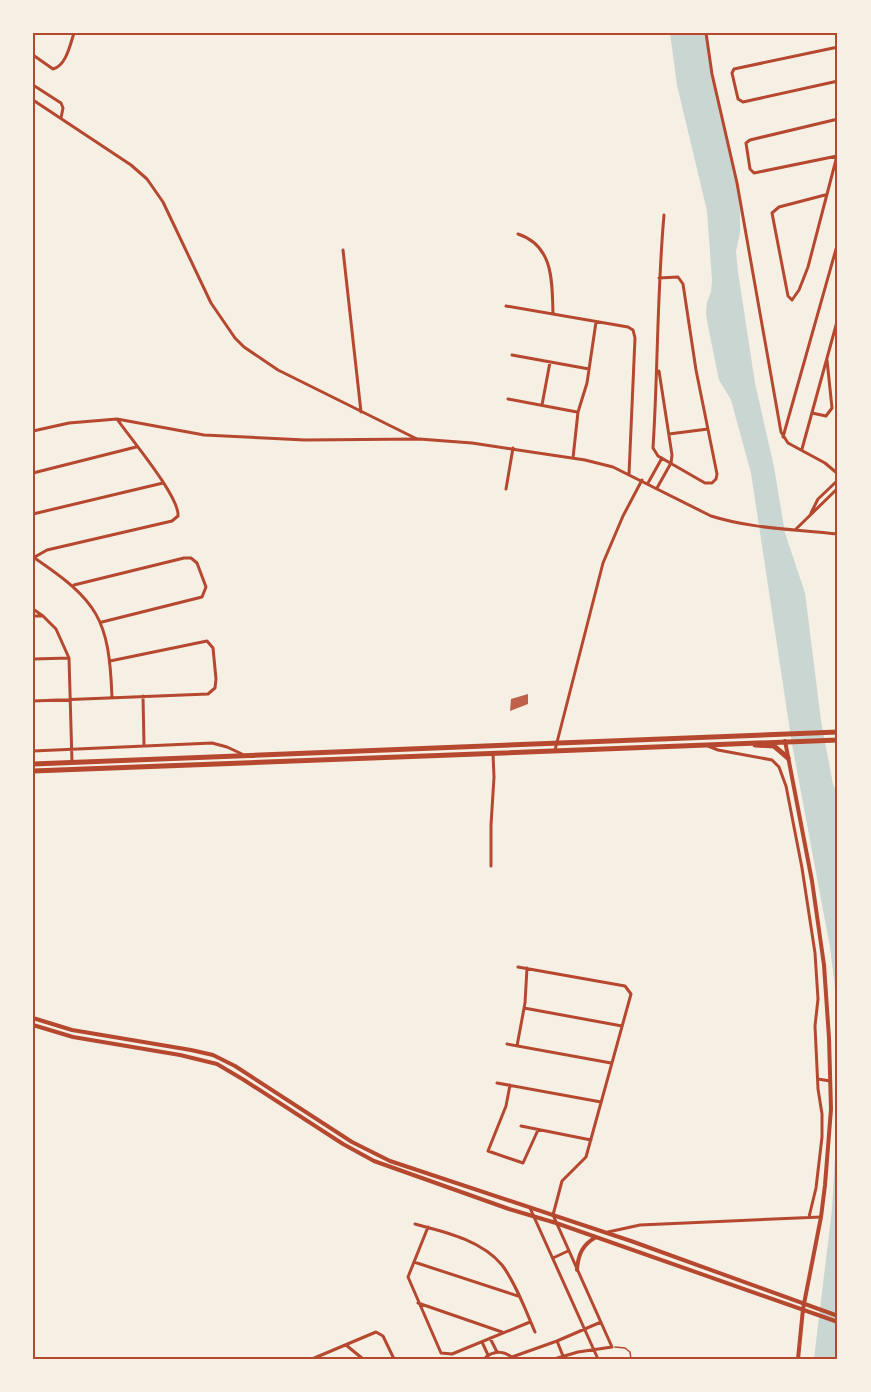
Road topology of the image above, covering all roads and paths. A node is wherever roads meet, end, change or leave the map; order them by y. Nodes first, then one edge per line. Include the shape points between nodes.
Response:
1 (74, 33) edge
2 (706, 33) edge
3 (838, 46) edge
4 (33, 56) edge
5 (838, 81) edge
6 (33, 85) edge
7 (33, 100) edge
8 (61, 118) junction
9 (838, 119) edge
10 (838, 154) edge
11 (825, 195) junction
12 (664, 215) dead end
13 (518, 234) dead end
14 (838, 242) edge
15 (343, 250) dead end
16 (659, 278) junction
17 (506, 306) dead end
18 (553, 314) junction
19 (838, 318) edge
20 (596, 322) junction
21 (512, 355) dead end
22 (827, 358) junction
23 (550, 362) junction
24 (658, 366) junction
25 (589, 369) junction
26 (508, 399) dead end
27 (542, 405) junction
28 (361, 412) junction
29 (578, 412) junction
30 (812, 413) junction
31 (117, 419) junction
32 (708, 429) junction
33 (33, 431) edge
34 (669, 434) junction
35 (783, 438) junction
36 (419, 439) junction
37 (136, 447) junction
38 (513, 448) junction
39 (802, 449) junction
40 (573, 458) junction
41 (662, 458) junction
42 (671, 463) junction
43 (33, 473) edge
44 (629, 474) junction
45 (838, 474) edge
46 (642, 480) junction
47 (838, 480) edge
48 (163, 483) junction
49 (648, 483) junction
50 (657, 488) junction
51 (506, 489) dead end
52 (838, 489) edge
53 (33, 514) edge
54 (809, 515) junction
55 (795, 530) junction
56 (838, 534) edge
57 (33, 557) edge
58 (74, 585) junction
59 (33, 609) edge
60 (33, 616) edge
61 (43, 616) junction
62 (102, 622) junction
63 (69, 658) junction
64 (33, 659) edge
65 (110, 661) junction
66 (143, 696) junction
67 (112, 697) junction
68 (70, 699) junction
69 (33, 701) edge
70 (838, 732) edge
71 (835, 740) edge
72 (785, 741) junction
73 (556, 743) junction
74 (739, 743) junction
75 (704, 744) junction
76 (144, 746) junction
77 (71, 750) junction
78 (555, 750) junction
79 (33, 751) edge
80 (493, 753) junction
81 (247, 756) junction
82 (333, 756) junction
83 (788, 758) junction
84 (72, 762) junction
85 (33, 764) edge
86 (73, 770) junction
87 (33, 771) edge
88 (491, 866) dead end
89 (518, 966) dead end
90 (528, 968) junction
91 (524, 1008) junction
92 (33, 1018) edge
93 (33, 1025) edge
94 (622, 1026) junction
95 (507, 1044) dead end
96 (517, 1046) junction
97 (612, 1063) junction
98 (818, 1079) junction
99 (830, 1081) junction
100 (497, 1083) dead end
101 (510, 1085) junction
102 (601, 1102) junction
103 (520, 1126) dead end
104 (538, 1130) junction
105 (591, 1140) junction
106 (529, 1206) junction
107 (553, 1215) junction
108 (533, 1216) junction
109 (810, 1217) junction
110 (821, 1217) junction
111 (556, 1223) junction
112 (415, 1224) dead end
113 (428, 1227) junction
114 (606, 1233) junction
115 (596, 1237) junction
116 (568, 1251) junction
117 (553, 1258) junction
118 (414, 1262) junction
119 (577, 1270) junction
120 (518, 1296) junction
121 (804, 1302) junction
122 (418, 1303) junction
123 (802, 1309) junction
124 (838, 1316) edge
125 (530, 1322) junction
126 (601, 1322) junction
127 (838, 1322) edge
128 (585, 1329) junction
129 (503, 1332) junction
130 (535, 1332) dead end
131 (490, 1338) junction
132 (482, 1341) junction
133 (557, 1341) junction
134 (346, 1345) junction
135 (612, 1347) junction
136 (594, 1348) junction
137 (497, 1352) junction
138 (488, 1355) junction
139 (563, 1356) junction
140 (513, 1358) edge
141 (312, 1359) edge
142 (363, 1359) edge
143 (394, 1359) edge
144 (484, 1359) edge
145 (554, 1359) edge
146 (598, 1359) edge
147 (631, 1359) edge
148 (798, 1359) edge

1 - 4 street via 58,68 53,69
2 - 35 street
3 - 5 street via 734,69 732,73 738,99 743,102
6 - 8 street via 61,103
7 - 8 street
8 - 28 street via 147,178 163,202 211,303 240,342 278,370
9 - 10 street via 747,143 750,169 756,173
10 - 11 street
11 - 11 street via 778,207 772,213 788,296 792,300 808,267
12 - 16 street
13 - 18 street via 537,243 545,258 552,276
14 - 35 street
15 - 28 street
16 - 24 street
16 - 32 street via 678,277 683,284
17 - 18 street
18 - 20 street
19 - 22 street
20 - 25 street
20 - 44 street via 628,327 635,338
21 - 23 street
22 - 30 street
22 - 30 street via 832,408 826,416
23 - 25 street
23 - 27 street
24 - 34 street
24 - 41 street via 653,450
25 - 29 street
26 - 27 street
27 - 29 street
28 - 36 street
29 - 40 street
30 - 39 street
31 - 33 street
31 - 36 street via 204,435 305,440
31 - 37 street
32 - 34 street
32 - 42 street via 717,474 715,482 705,483
34 - 42 street
35 - 39 street
36 - 38 street
37 - 43 street
37 - 48 street
38 - 40 street
38 - 51 street
39 - 45 street
40 - 44 street
41 - 42 street
41 - 49 street
42 - 50 street
44 - 46 street
46 - 49 street
46 - 73 street via 603,563
47 - 54 street
48 - 53 street
48 - 57 street via 178,508 178,516 172,521 47,550
49 - 50 street
50 - 55 street via 711,516 739,524
52 - 54 street
54 - 55 street
55 - 56 street
57 - 58 street
58 - 62 street
58 - 62 street via 184,558 197,563 205,595
59 - 61 street
60 - 61 street
61 - 63 street via 59,635
62 - 65 street
63 - 64 street
63 - 68 street
65 - 66 street via 199,642 207,641 213,648 213,691
65 - 67 street
66 - 67 street
66 - 76 street
67 - 68 street
68 - 69 street
68 - 77 street
70 - 73 main road
71 - 72 main road
72 - 74 main road
72 - 83 street
73 - 78 street
73 - 82 main road
74 - 75 main road
74 - 83 main road via 774,746
75 - 78 main road
75 - 98 street via 772,760 782,772 815,953
76 - 77 street
76 - 81 street via 212,743
77 - 79 street
77 - 84 street
78 - 80 main road
80 - 82 main road
80 - 88 street
81 - 82 main road
81 - 84 main road
82 - 86 main road
83 - 99 street via 821,944
84 - 85 main road
84 - 86 street
86 - 87 main road
89 - 90 street
90 - 91 street
90 - 94 street via 625,986 631,994
91 - 94 street
91 - 96 street
92 - 106 street via 72,1030 221,1058 369,1152
93 - 108 street via 65,1035 217,1064 374,1161
94 - 97 street
95 - 96 street
96 - 97 street
97 - 102 street
98 - 99 street
98 - 109 street via 822,1137
99 - 110 street
100 - 101 street
101 - 102 street
101 - 104 street via 488,1151 523,1162
102 - 105 street
103 - 104 street
104 - 105 street
105 - 107 street via 586,1157 562,1181
106 - 107 street
106 - 108 street
107 - 111 street
107 - 114 street
108 - 111 street
108 - 117 street
109 - 110 street
109 - 114 street via 640,1225
110 - 121 street
111 - 115 street
111 - 116 street
112 - 113 street
113 - 118 street
113 - 120 street via 485,1250 502,1266
114 - 121 street
115 - 119 street via 579,1254
115 - 123 street
116 - 117 street
116 - 119 street
117 - 128 street
118 - 120 street
118 - 122 street via 408,1277
119 - 126 street
120 - 125 street
121 - 123 street
121 - 124 street
122 - 129 street
122 - 132 street via 441,1353 452,1354
123 - 127 street
123 - 148 street
125 - 129 street
125 - 130 street
126 - 128 street
126 - 135 street
128 - 133 street
128 - 136 street
129 - 131 street
131 - 132 street
131 - 137 street
132 - 138 street
133 - 139 street
133 - 140 street
134 - 141 street
134 - 142 street
134 - 143 street via 379,1333
135 - 136 street
135 - 147 path via 626,1348
136 - 139 street
136 - 146 street
137 - 138 street
137 - 140 street
138 - 144 street
139 - 145 street

